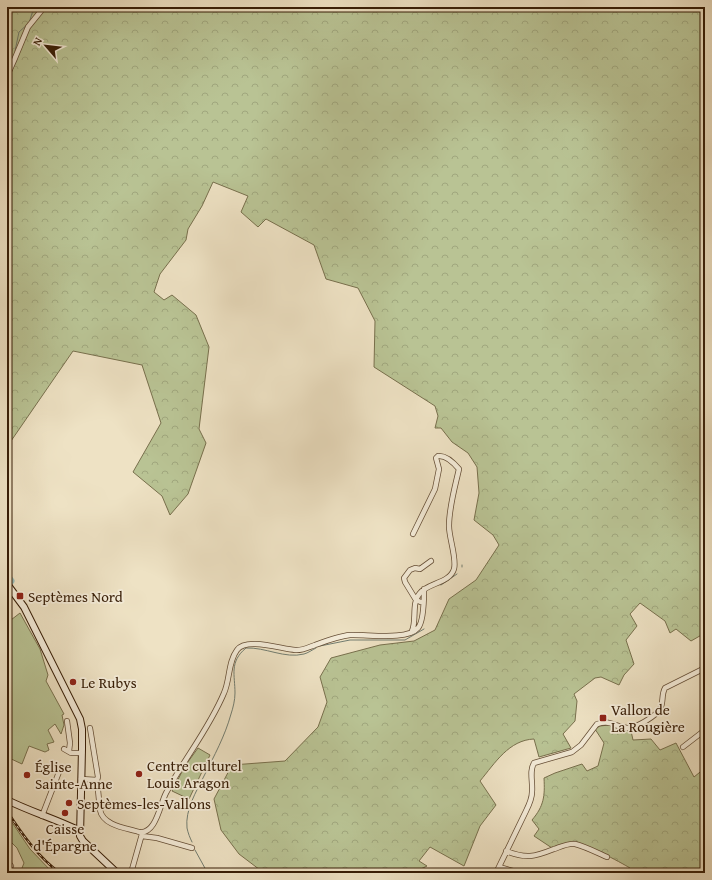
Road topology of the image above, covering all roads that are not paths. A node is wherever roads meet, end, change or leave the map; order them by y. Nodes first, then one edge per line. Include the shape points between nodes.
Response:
1 (42, 7) edge
2 (7, 76) edge
3 (413, 534) dead end
4 (431, 562) dead end
5 (7, 584) edge
6 (424, 589) junction
7 (7, 590) edge
8 (416, 600) junction
9 (423, 603) junction
10 (412, 632) junction
11 (46, 654) junction
12 (705, 668) edge
13 (67, 721) dead end
14 (90, 728) dead end
15 (705, 730) edge
16 (683, 747) dead end
17 (64, 749) dead end
18 (69, 751) junction
19 (82, 753) junction
20 (59, 772) dead end
21 (81, 779) junction
22 (97, 780) junction
23 (7, 800) edge
24 (42, 816) junction
25 (80, 831) junction
26 (142, 834) junction
27 (192, 848) dead end
28 (506, 852) junction
29 (607, 857) dead end
30 (7, 861) edge
31 (11, 866) dead end
32 (499, 866) junction
33 (117, 873) edge
34 (130, 873) edge
35 (496, 873) edge
36 (520, 873) edge

1 - 2 street via 25,31
3 - 6 street via 435,489 438,469 436,458 441,455 458,468 449,515 450,540 455,564 450,575
4 - 8 street via 420,570 410,570 404,578
5 - 11 main road via 24,607
6 - 8 street
6 - 9 street
7 - 11 main road via 21,609
8 - 9 street
8 - 10 street
9 - 10 street via 422,622
10 - 26 street via 402,635 346,635 300,650 250,644 239,648 233,657 227,687 218,707 200,741 177,773 152,826
11 - 19 main road via 80,718
12 - 28 street via 665,688 660,709 646,721 631,728 609,722 597,724 577,749 534,763 531,770 530,800
13 - 18 street
14 - 22 street
15 - 16 street
17 - 18 street
18 - 19 street
19 - 21 main road
20 - 24 street
21 - 22 street
21 - 25 main road
22 - 26 street via 102,817 113,824
23 - 24 main road
24 - 25 main road
25 - 33 main road via 83,841
26 - 27 street
26 - 34 street
28 - 29 street via 521,857 575,844
28 - 32 street
30 - 31 street
32 - 35 street
32 - 36 street

